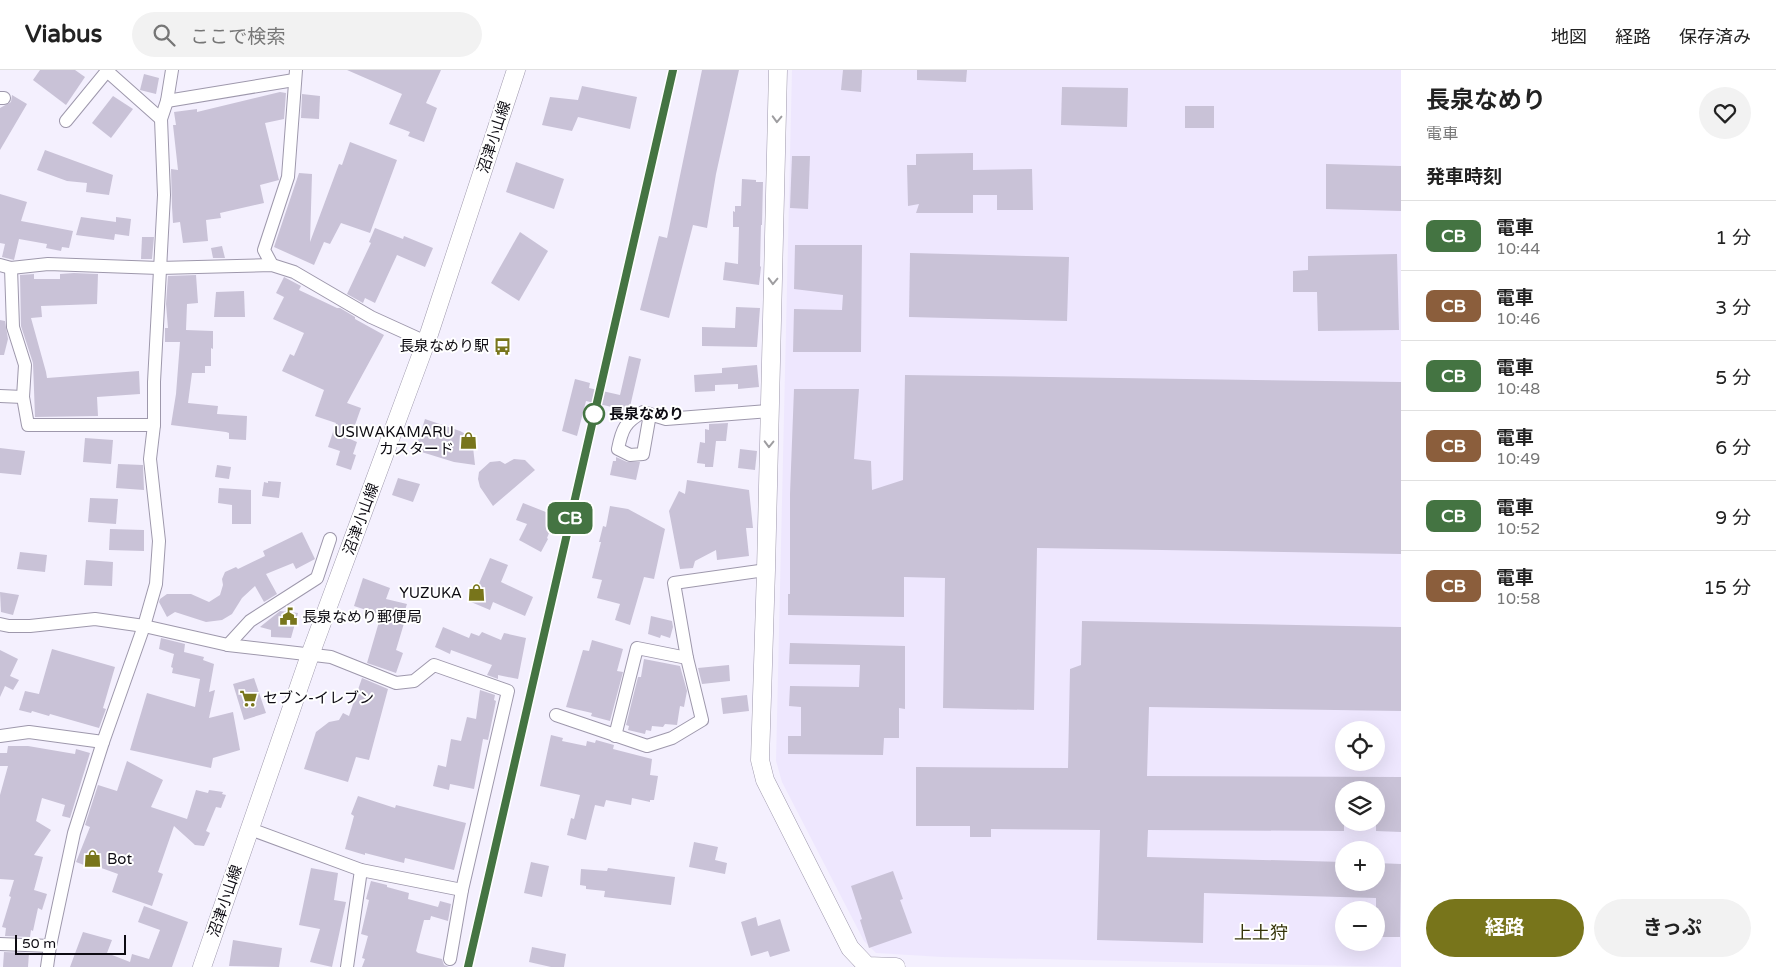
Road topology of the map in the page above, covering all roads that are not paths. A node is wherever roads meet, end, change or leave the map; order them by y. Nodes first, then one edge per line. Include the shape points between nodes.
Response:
1 (106, 70) edge
2 (172, 70) edge
3 (516, 70) edge
4 (778, 70) edge
5 (295, 75) edge
6 (167, 102) junction
7 (161, 119) junction
8 (66, 121) dead end
9 (272, 265) junction
10 (6, 266) edge
11 (160, 268) junction
12 (426, 342) junction
13 (0, 396) edge
14 (23, 397) junction
15 (769, 411) junction
16 (650, 414) dead end
17 (154, 425) junction
18 (330, 540) dead end
19 (766, 570) junction
20 (0, 624) edge
21 (144, 626) junction
22 (228, 645) junction
23 (310, 655) junction
24 (687, 658) junction
25 (556, 715) dead end
26 (0, 736) edge
27 (616, 736) junction
28 (103, 742) junction
29 (250, 829) junction
30 (361, 870) junction
31 (462, 890) junction
32 (0, 944) edge
33 (50, 946) junction
34 (450, 959) dead end
35 (866, 966) edge
36 (47, 967) edge
37 (202, 967) edge
38 (347, 967) edge
39 (896, 967) edge

1 - 7 street
1 - 8 street
2 - 6 street
3 - 12 street, 沼津小山線
4 -> 15 street
5 - 6 street
5 - 9 street via 288,178 264,250
6 - 7 street
7 - 11 street via 164,195
9 - 11 street
9 - 12 street via 294,272 371,317
10 - 11 street via 48,264
10 - 14 street via 13,327 25,365
11 - 17 street
12 - 23 street, 沼津小山線
13 - 14 street
14 - 17 street via 28,425
15 - 16 street via 666,419
15 -> 19 street
17 - 21 street via 150,460 159,541 156,584
18 - 22 street via 317,578 250,621
19 - 24 street via 674,583
19 - 35 street via 760,760 765,780 850,948
20 - 21 street via 30,626 95,619
21 - 22 street
21 - 28 street
22 - 23 street
23 - 29 street, 沼津小山線
23 - 31 street via 332,657 396,683 414,681 434,665 508,691
24 - 27 street via 637,648
24 - 27 street via 702,720 672,738 647,746
25 - 27 street
26 - 28 street via 30,732
28 - 33 street via 74,833
29 - 30 street
29 - 37 street, 沼津小山線
30 - 31 street
30 - 38 street
31 - 34 street
32 - 33 street
33 - 36 street
35 - 39 street

